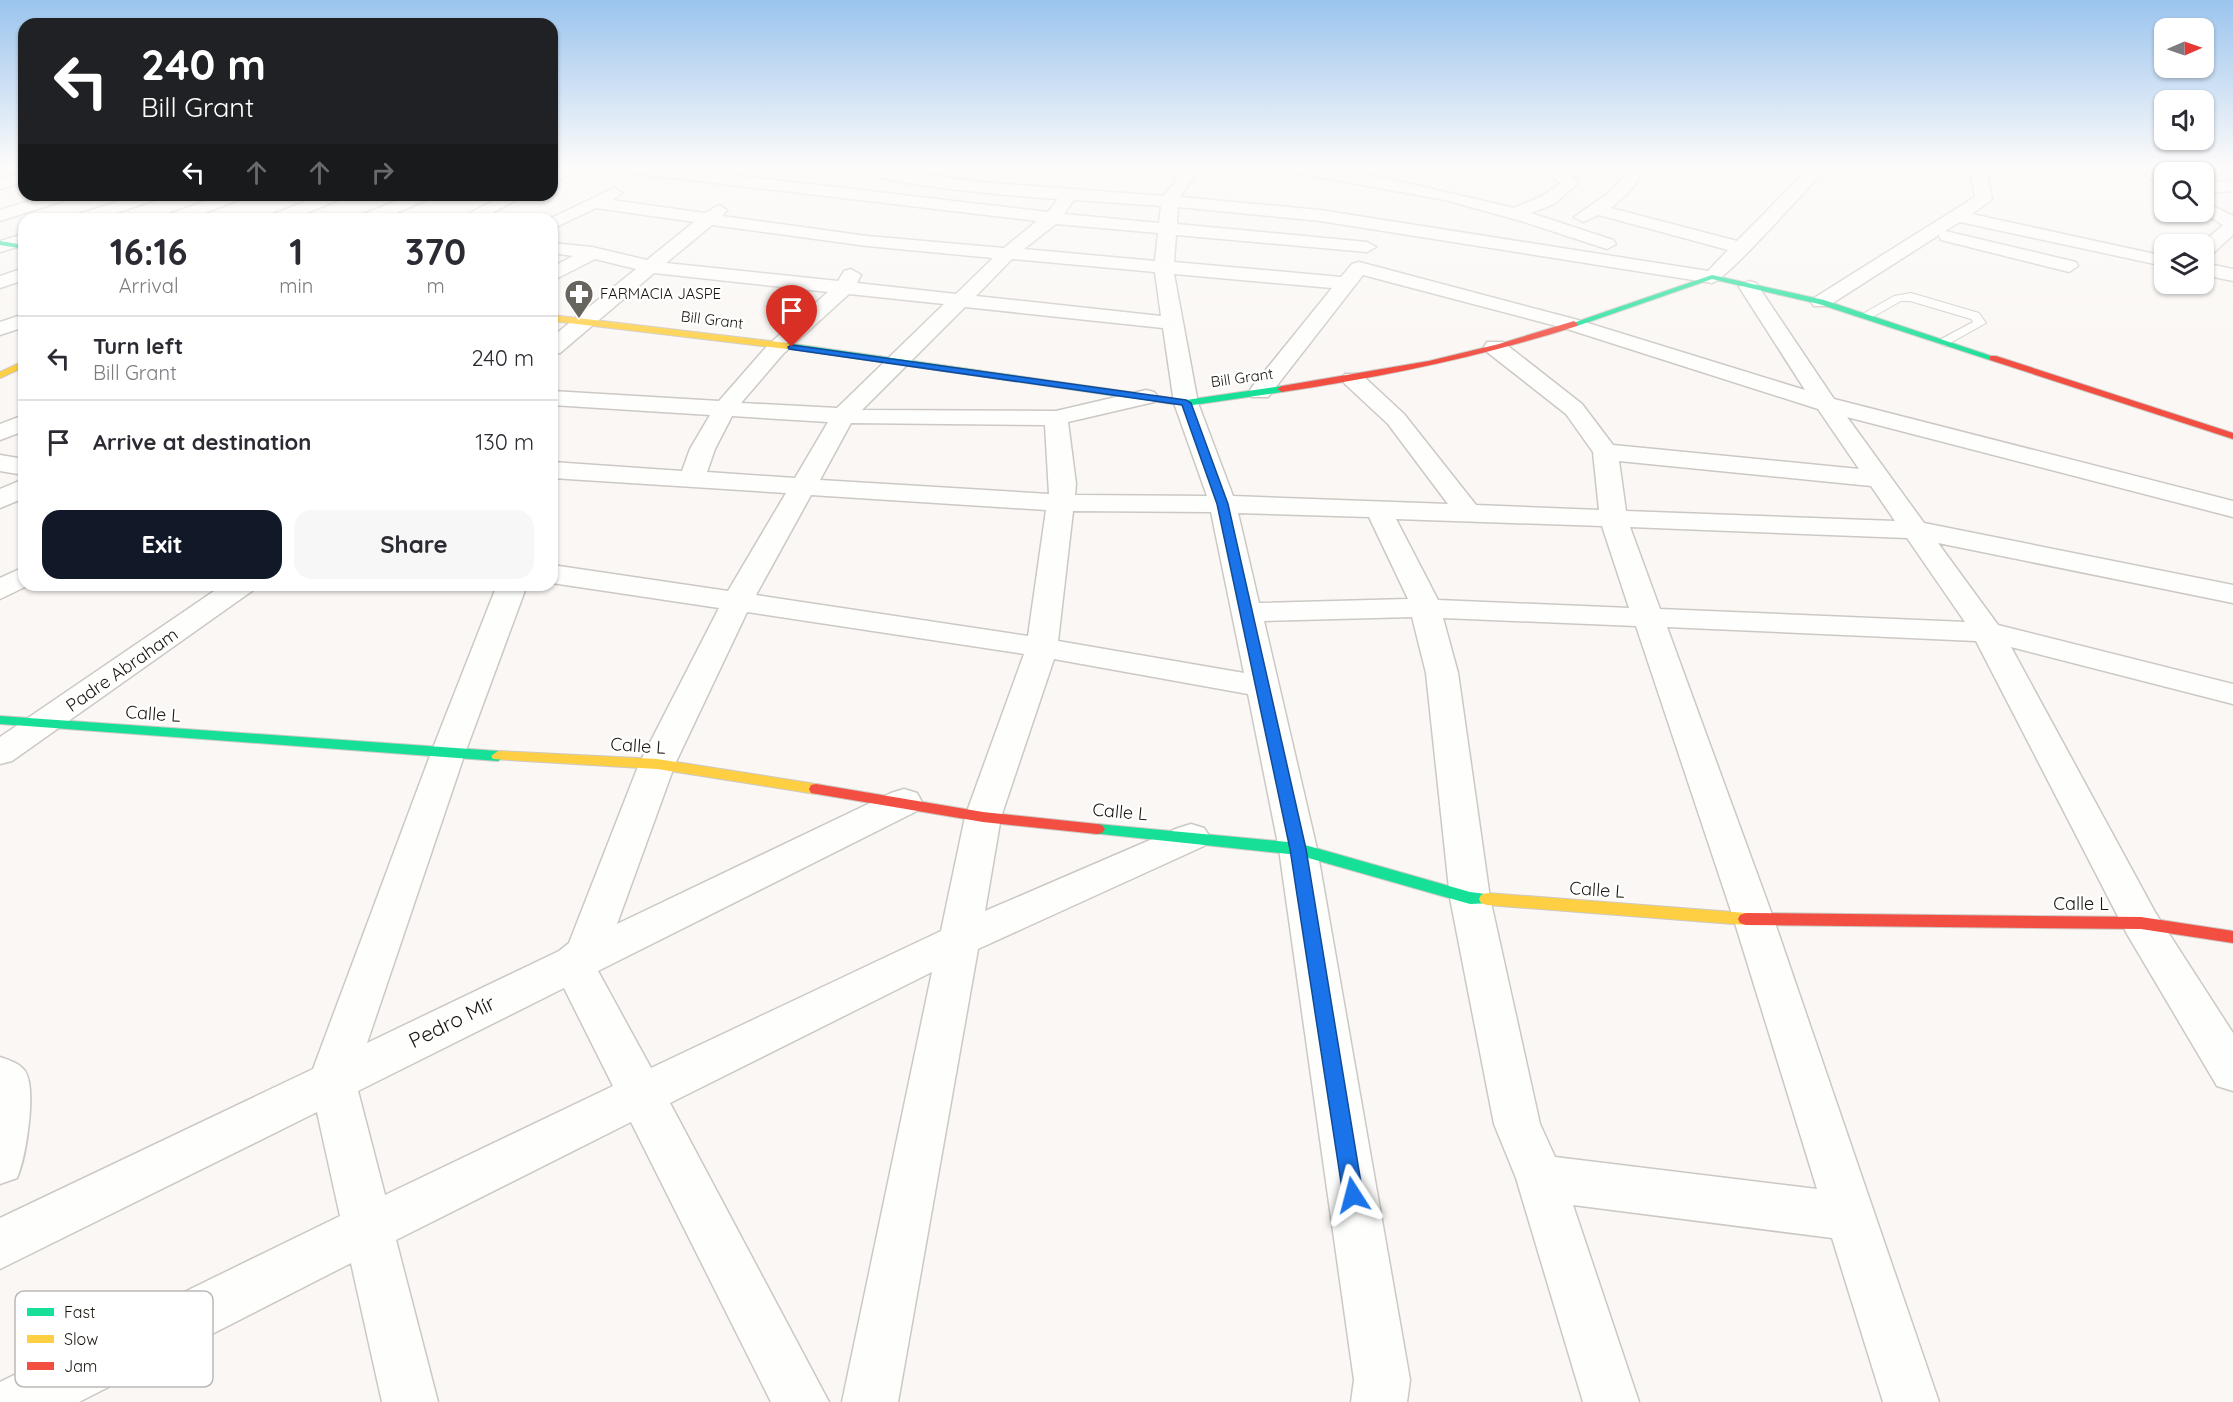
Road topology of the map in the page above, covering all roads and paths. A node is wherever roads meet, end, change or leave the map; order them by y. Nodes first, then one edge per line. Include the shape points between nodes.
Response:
1 (696, 230) edge
2 (787, 230) edge
3 (877, 230) edge
4 (1036, 230) edge
5 (1167, 230) edge
6 (1230, 230) edge
7 (1386, 230) edge
8 (1422, 230) edge
9 (1555, 230) edge
10 (1571, 230) edge
11 (1676, 230) edge
12 (1759, 230) edge
13 (1934, 230) edge
14 (2023, 230) edge
15 (2226, 230) edge
16 (1931, 232) junction
17 (867, 241) junction
18 (2214, 242) edge
19 (1527, 245) junction
20 (1742, 248) junction
21 (558, 249) edge
22 (592, 253) junction
23 (1007, 254) junction
24 (2154, 259) edge
25 (1357, 266) junction
26 (2069, 266) dead end
27 (652, 267) junction
28 (1164, 268) junction
29 (1673, 270) junction
30 (2214, 271) edge
31 (558, 272) edge
32 (2233, 275) edge
33 (18, 276) edge
34 (1712, 277) junction
35 (0, 282) edge
36 (845, 287) junction
37 (1749, 287) junction
38 (960, 301) junction
39 (1821, 302) junction
40 (1865, 316) junction
41 (558, 319) edge
42 (582, 321) junction
43 (18, 322) edge
44 (1172, 323) junction
45 (1571, 324) junction
46 (0, 329) edge
47 (1945, 342) junction
48 (558, 343) edge
49 (778, 345) junction
50 (1495, 347) junction
51 (897, 362) junction
52 (18, 367) edge
53 (0, 375) edge
54 (1353, 379) junction
55 (1260, 392) junction
56 (1146, 397) junction
57 (558, 398) edge
58 (1186, 403) junction
59 (1826, 404) junction
60 (723, 409) junction
61 (843, 416) junction
62 (1056, 418) junction
63 (18, 425) edge
64 (0, 433) edge
65 (2233, 436) edge
66 (1605, 452) junction
67 (0, 463) edge
68 (18, 466) edge
69 (558, 470) edge
70 (692, 478) junction
71 (1880, 479) junction
72 (804, 485) junction
73 (18, 491) edge
74 (0, 500) edge
75 (1060, 503) junction
76 (1223, 504) junction
77 (2233, 508) edge
78 (1379, 511) junction
79 (1469, 514) junction
80 (1613, 518) junction
81 (1916, 530) junction
82 (558, 575) edge
83 (18, 580) edge
84 (0, 590) edge
85 (233, 591) edge
86 (510, 591) edge
87 (2233, 594) edge
88 (737, 602) junction
89 (1425, 608) junction
90 (1247, 612) junction
91 (1651, 620) junction
92 (1987, 632) junction
93 (1042, 647) junction
94 (1264, 687) junction
95 (2233, 694) edge
96 (0, 720) edge
97 (44, 724) junction
98 (0, 753) edge
99 (448, 753) junction
100 (657, 764) junction
101 (904, 802) junction
102 (983, 817) junction
103 (1191, 837) junction
104 (1298, 849) junction
105 (1470, 898) junction
106 (1754, 920) junction
107 (2141, 923) junction
108 (2233, 937) edge
109 (957, 941) junction
110 (573, 964) junction
111 (2233, 1072) edge
112 (332, 1079) junction
113 (3, 1082) edge
114 (642, 1096) junction
115 (0, 1162) edge
116 (1540, 1178) junction
117 (1851, 1217) junction
118 (368, 1228) junction
119 (0, 1244) edge
120 (213, 1306) edge
121 (50, 1387) edge
122 (20, 1402) edge
123 (410, 1402) edge
124 (801, 1402) edge
125 (870, 1402) edge
126 (1379, 1402) edge
127 (1611, 1402) edge
128 (1911, 1402) edge

1 - 27 street
2 - 17 street
3 - 17 street
4 - 23 street
5 - 28 street
6 - 25 street
7 - 25 street
8 - 19 street
9 - 19 street
10 - 29 street
11 - 20 street
12 - 20 street
13 - 16 street
14 - 24 street
15 - 18 street
16 - 26 street
16 - 39 street
17 - 23 street
17 - 36 street
19 - 29 street
20 - 34 street
21 - 22 street
22 - 27 street
22 - 31 street
23 - 28 street
23 - 38 street
25 - 28 street
25 - 45 street
25 - 55 street
27 - 36 street
27 - 42 street
28 - 44 street
29 - 34 street
30 - 32 street
33 - 35 street
34 - 37 street
34 - 45 street, Bill Grant
36 - 38 street
36 - 49 street
37 - 39 street
37 - 59 street
38 - 44 street
38 - 51 street
39 - 40 street
40 - 47 street
40 - 47 lane via 1898,298 1911,297 1978,319 1980,323
41 - 42 street, Bill Grant
42 - 48 street
42 - 49 street, Bill Grant
43 - 46 street
44 - 58 street
45 - 50 street, Bill Grant
45 - 59 street
47 - 65 street
49 - 51 street, Bill Grant
49 - 60 street
50 - 54 street, Bill Grant
50 - 66 street via 1574,409
51 - 56 street, Bill Grant
51 - 61 street
52 - 53 street
54 - 55 street, Bill Grant
54 - 79 street via 1396,419
55 - 58 street, Bill Grant
56 - 58 street, Bill Grant
56 - 62 street
57 - 60 street
58 - 76 street
59 - 71 street
59 - 77 street
60 - 61 street
60 - 70 street via 698,456
61 - 62 street
61 - 72 street
62 - 75 street via 1063,484
63 - 64 street
66 - 71 street
66 - 80 street
67 - 68 street
69 - 70 street
70 - 72 street
71 - 81 street
72 - 75 street
72 - 88 street
73 - 74 street
75 - 76 street
75 - 93 street
76 - 78 street
76 - 90 street
78 - 79 street
78 - 89 street
79 - 80 street
80 - 81 street
80 - 91 street
81 - 87 street
81 - 92 street
82 - 88 street
83 - 84 street
85 - 97 street, Padre Abraham
86 - 99 street
88 - 93 street
88 - 100 street
89 - 90 street
89 - 91 street
89 - 105 street via 1442,673
90 - 94 street
91 - 92 street
91 - 106 street
92 - 95 street
92 - 107 street
93 - 94 street
93 - 102 street
94 - 104 street
96 - 97 street, Calle L
97 - 98 street, Padre Abraham
97 - 99 street, Calle L
99 - 100 street, Calle L
99 - 112 street
100 - 101 street, Calle L
100 - 110 street via 586,952
101 - 102 street, Calle L
101 - 110 street, Pedro Mír
102 - 103 street, Calle L
102 - 109 street
103 - 104 street, Calle L
103 - 109 street
104 - 105 street, Calle L
104 - 126 street via 1382,1380
105 - 106 street, Calle L
105 - 116 street via 1517,1125
106 - 107 street, Calle L
106 - 117 street
107 - 108 street, Calle L
107 - 111 street
109 - 114 street
109 - 125 street
110 - 112 street, Pedro Mír
110 - 114 street
112 - 118 street
112 - 119 street, Pedro Mír
113 - 115 street
114 - 118 street
114 - 124 street
116 - 117 street
116 - 127 street
117 - 128 street
118 - 120 street
118 - 123 street
121 - 122 street

